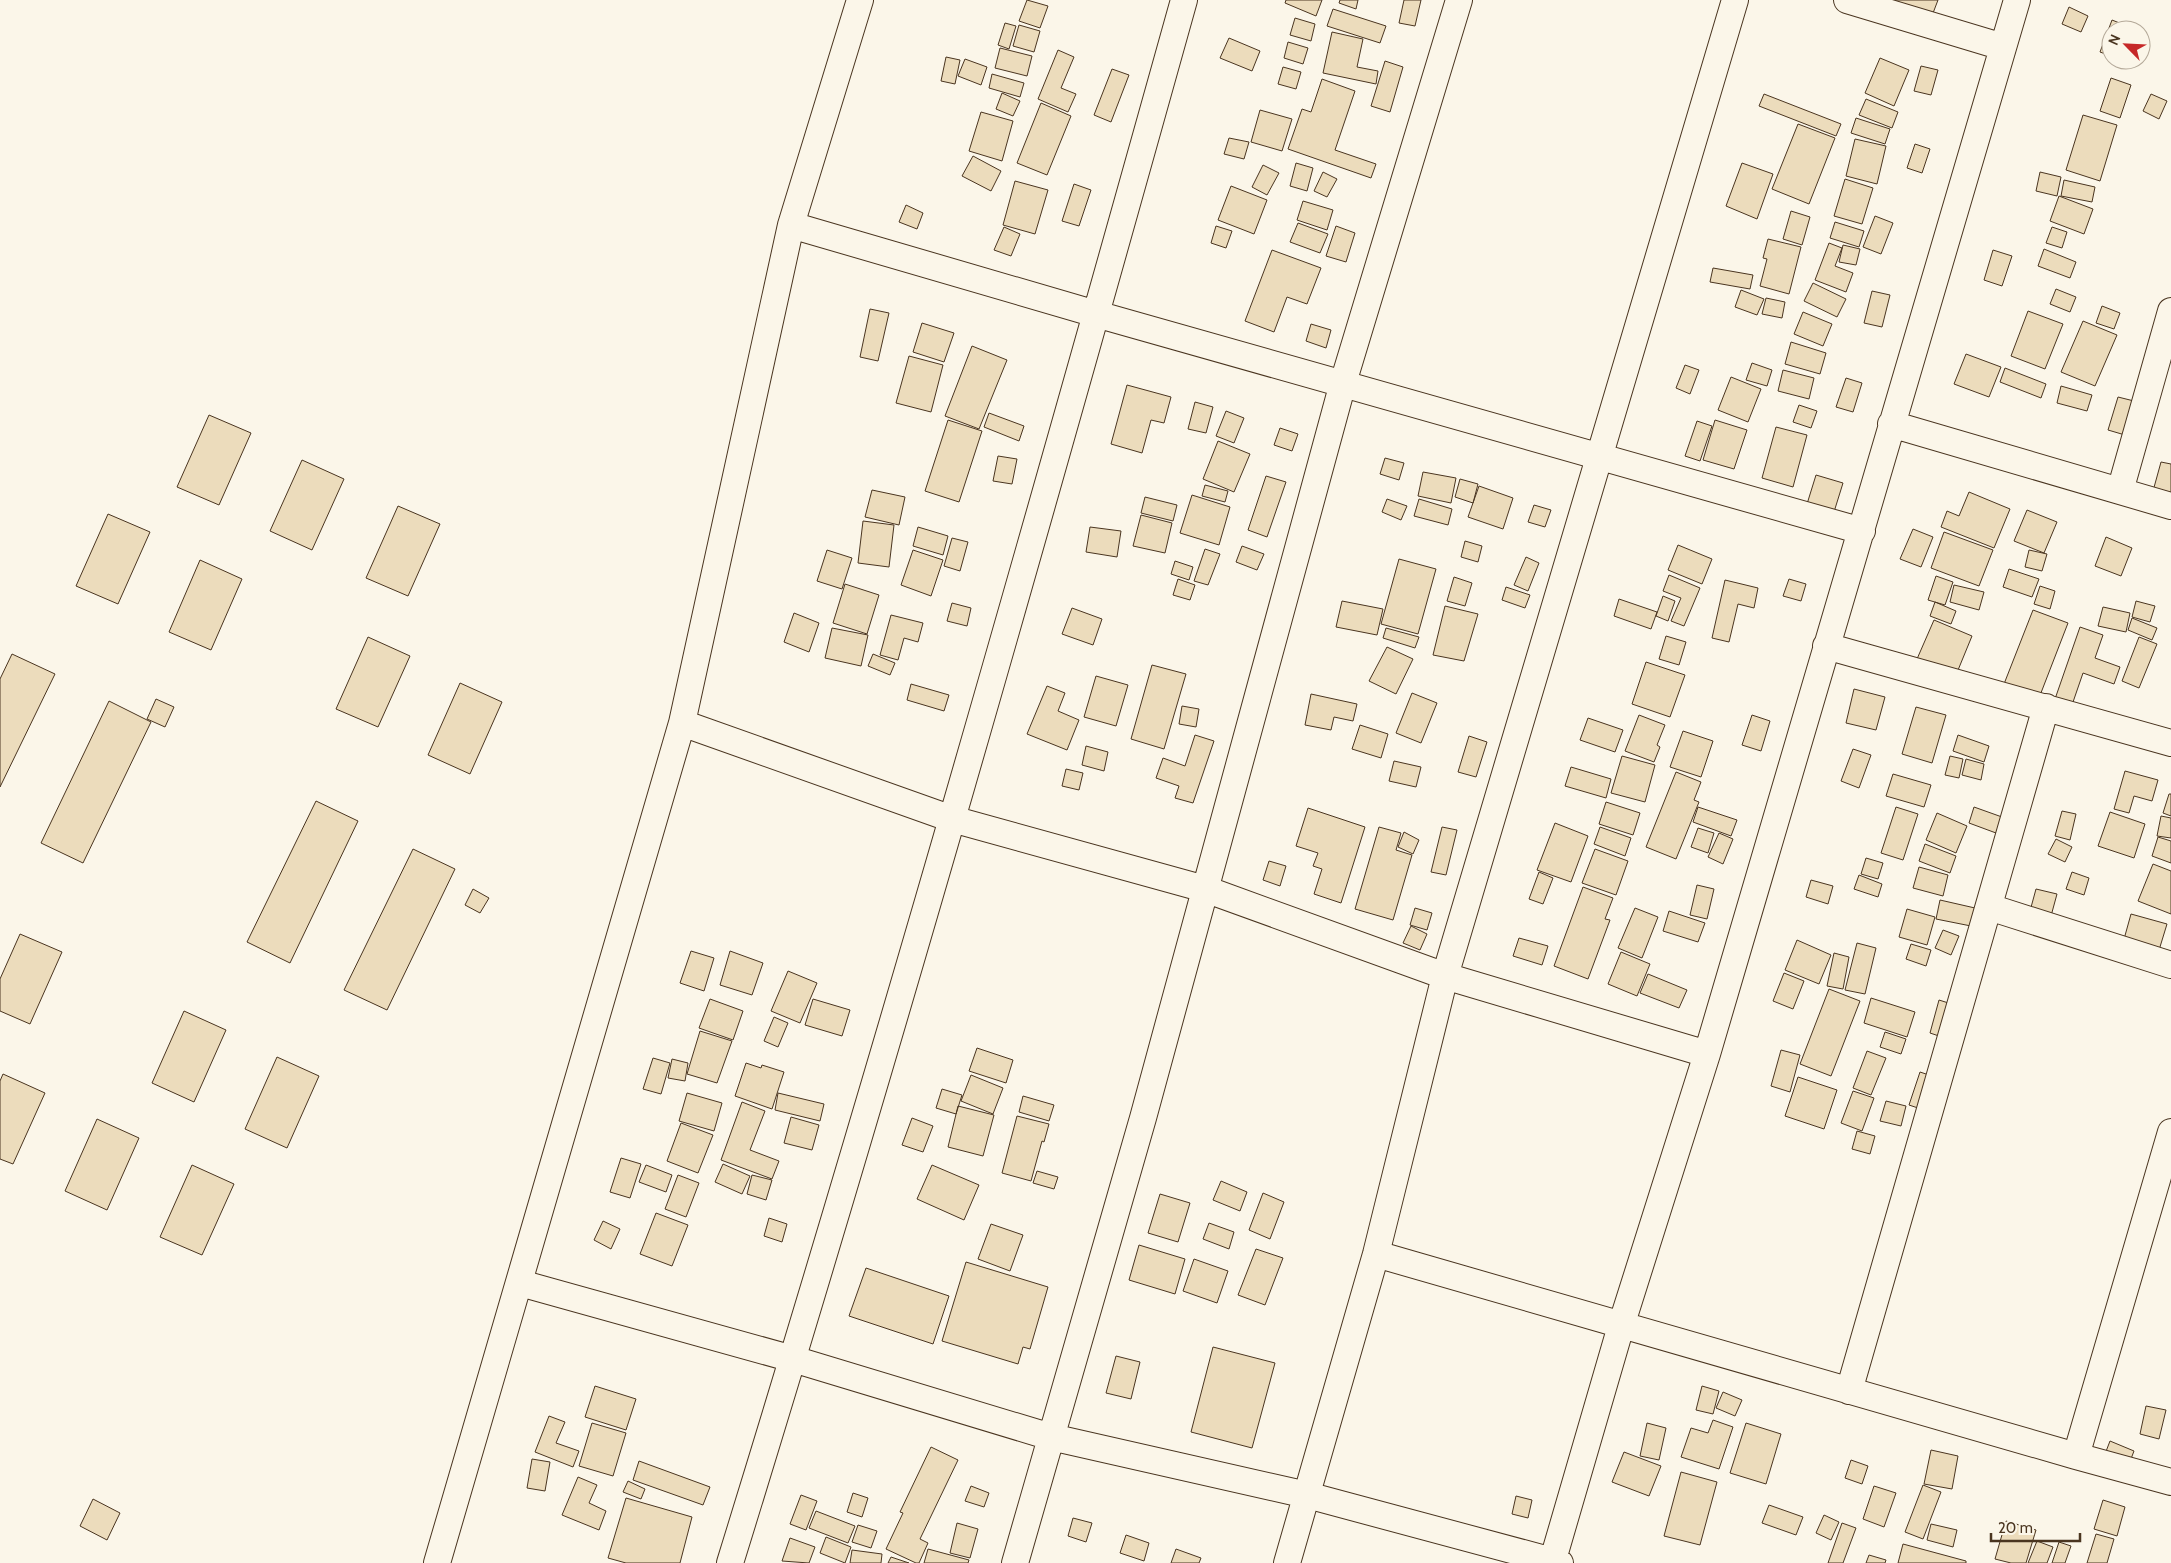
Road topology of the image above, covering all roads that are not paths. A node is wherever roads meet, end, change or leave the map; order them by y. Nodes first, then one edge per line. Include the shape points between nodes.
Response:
1 (860, 0) edge
2 (1184, 0) edge
3 (1459, 0) edge
4 (1735, 0) edge
5 (1846, 0) edge
6 (2018, 0) edge
7 (2003, 47) junction
8 (791, 225) junction
9 (2171, 311) edge
10 (1096, 314) junction
11 (1343, 383) junction
12 (1892, 424) junction
13 (1599, 456) junction
14 (2120, 491) junction
15 (2171, 506) edge
16 (1862, 531) junction
17 (1826, 646) junction
18 (2046, 707) junction
19 (682, 723) junction
20 (2171, 743) edge
21 (952, 819) junction
22 (1205, 889) junction
23 (1989, 907) junction
24 (2171, 965) edge
25 (1445, 976) junction
26 (1707, 1054) junction
27 (2171, 1132) edge
28 (1376, 1254) junction
29 (520, 1282) junction
30 (1621, 1326) junction
31 (793, 1359) junction
32 (1849, 1391) junction
33 (1051, 1437) junction
34 (2076, 1456) junction
35 (2171, 1482) edge
36 (1307, 1495) junction
37 (1555, 1562) edge
38 (437, 1563) edge
39 (730, 1563) edge
40 (1015, 1563) edge
41 (1287, 1563) edge

1 - 8 street
2 - 10 street
3 - 11 street
4 - 13 street
5 - 7 street
6 - 7 street
7 - 12 street
8 - 10 street
8 - 19 street
9 - 14 street
10 - 11 street
10 - 21 street
11 - 13 street
11 - 22 street
12 - 14 street
12 - 16 street
13 - 16 street
13 - 25 street
14 - 15 street
16 - 17 street
17 - 18 street
17 - 26 street
18 - 20 street
18 - 23 street
19 - 21 street
19 - 29 street
21 - 22 street
21 - 31 street
22 - 25 street
22 - 33 street
23 - 24 street
23 - 32 street
25 - 26 street
25 - 28 street
26 - 30 street
27 - 34 street
28 - 30 street
28 - 36 street
29 - 31 street
29 - 38 street
30 - 32 street
30 - 37 street
31 - 33 street
31 - 39 street
32 - 34 street
33 - 36 street
33 - 40 street
34 - 35 street
36 - 37 street
36 - 41 street

